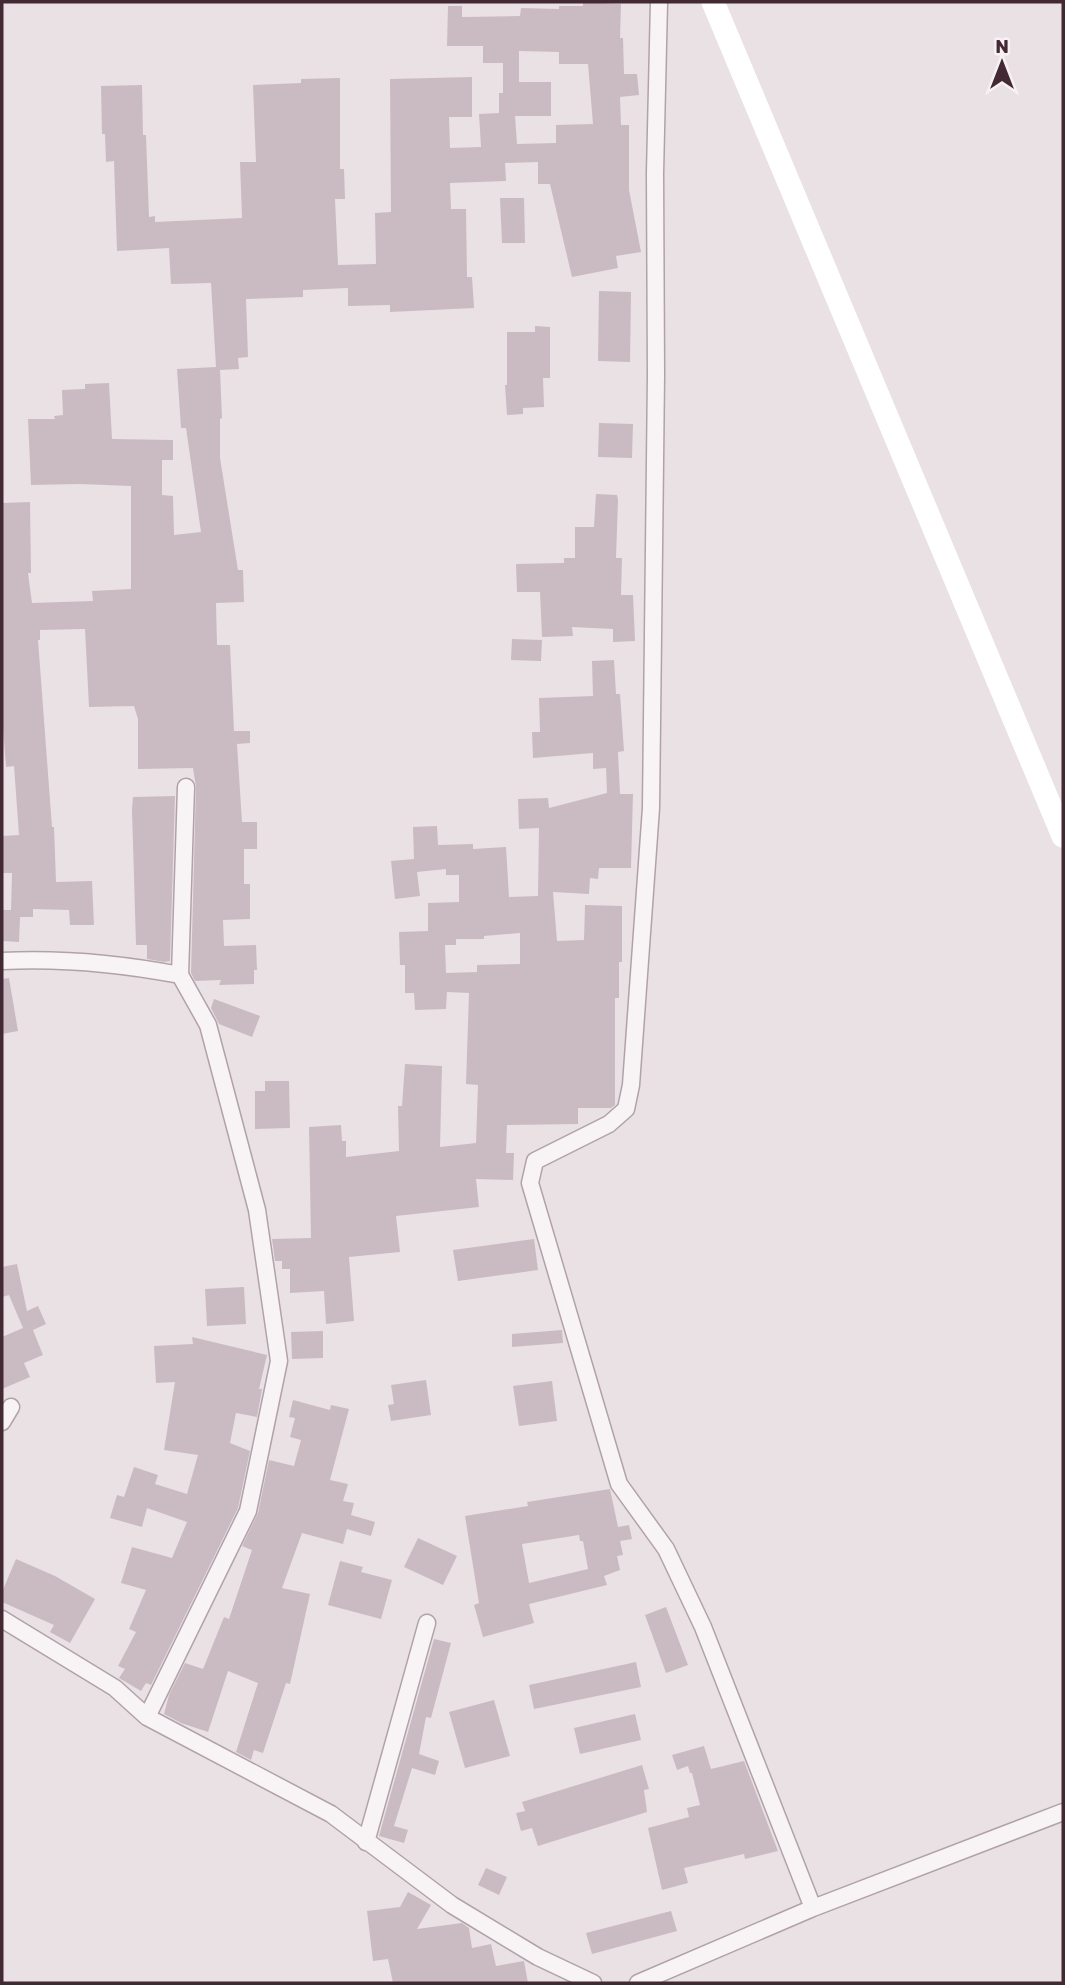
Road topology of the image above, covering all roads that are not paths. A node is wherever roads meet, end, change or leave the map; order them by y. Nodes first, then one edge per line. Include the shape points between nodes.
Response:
1 (659, 2) edge
2 (713, 2) edge
3 (186, 787) dead end
4 (1058, 807) edge
5 (1063, 836) edge
6 (2, 961) edge
7 (180, 975) junction
8 (11, 1407) dead end
9 (2, 1422) edge
10 (2, 1619) edge
11 (427, 1623) dead end
12 (147, 1717) junction
13 (1063, 1812) edge
14 (366, 1842) junction
15 (813, 1908) junction
16 (593, 1983) edge
17 (638, 1983) edge

1 - 15 street via 651,808 631,1085 626,1109 609,1124 536,1161 530,1183 619,1484 666,1549 703,1627
2 - 4 main road
3 - 7 street
4 - 5 main road
6 - 7 street via 35,959
7 - 12 street via 208,1025 257,1210 279,1361 248,1511
8 - 9 street
10 - 12 street via 115,1688
11 - 14 street
12 - 14 street via 331,1814
13 - 15 street
14 - 16 street via 453,1905 538,1957
15 - 17 street

